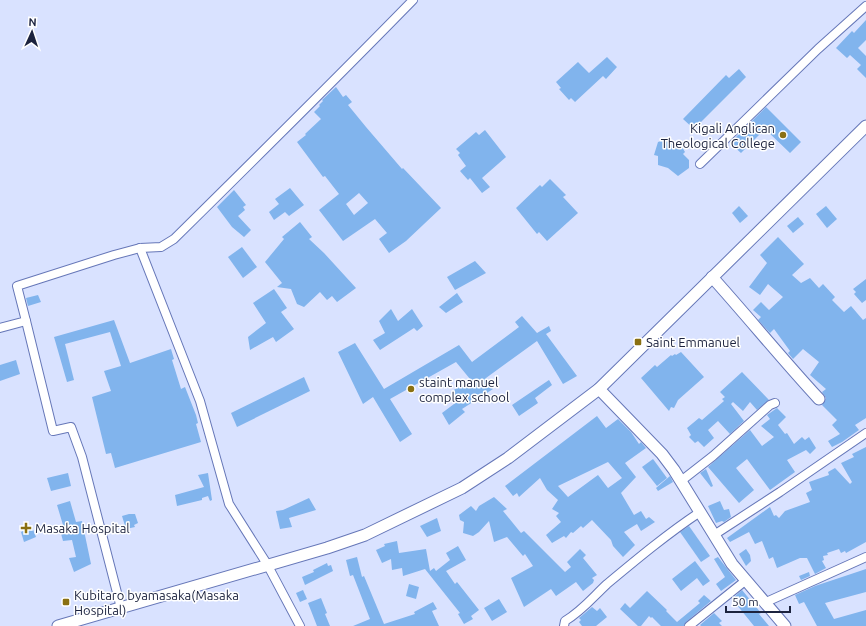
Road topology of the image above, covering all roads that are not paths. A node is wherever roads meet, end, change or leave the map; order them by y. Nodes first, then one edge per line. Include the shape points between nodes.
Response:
1 (413, 0) edge
2 (866, 6) edge
3 (866, 126) edge
4 (700, 164) dead end
5 (140, 248) junction
6 (712, 277) junction
7 (26, 322) junction
8 (0, 328) edge
9 (599, 389) junction
10 (819, 399) dead end
11 (775, 403) dead end
12 (866, 432) edge
13 (681, 481) junction
14 (700, 512) junction
15 (714, 535) junction
16 (866, 558) edge
17 (267, 564) junction
18 (745, 581) junction
19 (764, 603) junction
20 (121, 608) junction
21 (58, 626) edge
22 (300, 626) edge
23 (564, 626) edge
24 (689, 626) edge
25 (785, 626) edge

1 - 5 street via 296,120 174,239 161,247
2 - 4 street
3 - 6 street
5 - 7 street via 17,286
5 - 17 street via 200,401 229,504
6 - 9 street
6 - 10 street
7 - 8 street
7 - 20 street via 53,431 71,428 82,457
9 - 13 street via 662,454
9 - 17 street via 508,458 462,488 365,534 327,548
11 - 13 street
12 - 15 street
13 - 14 street
14 - 15 street
14 - 23 street via 658,542 574,616 565,621
15 - 18 street
16 - 19 street
17 - 20 street
17 - 22 street
18 - 19 street
18 - 24 street
19 - 25 street
20 - 21 street

